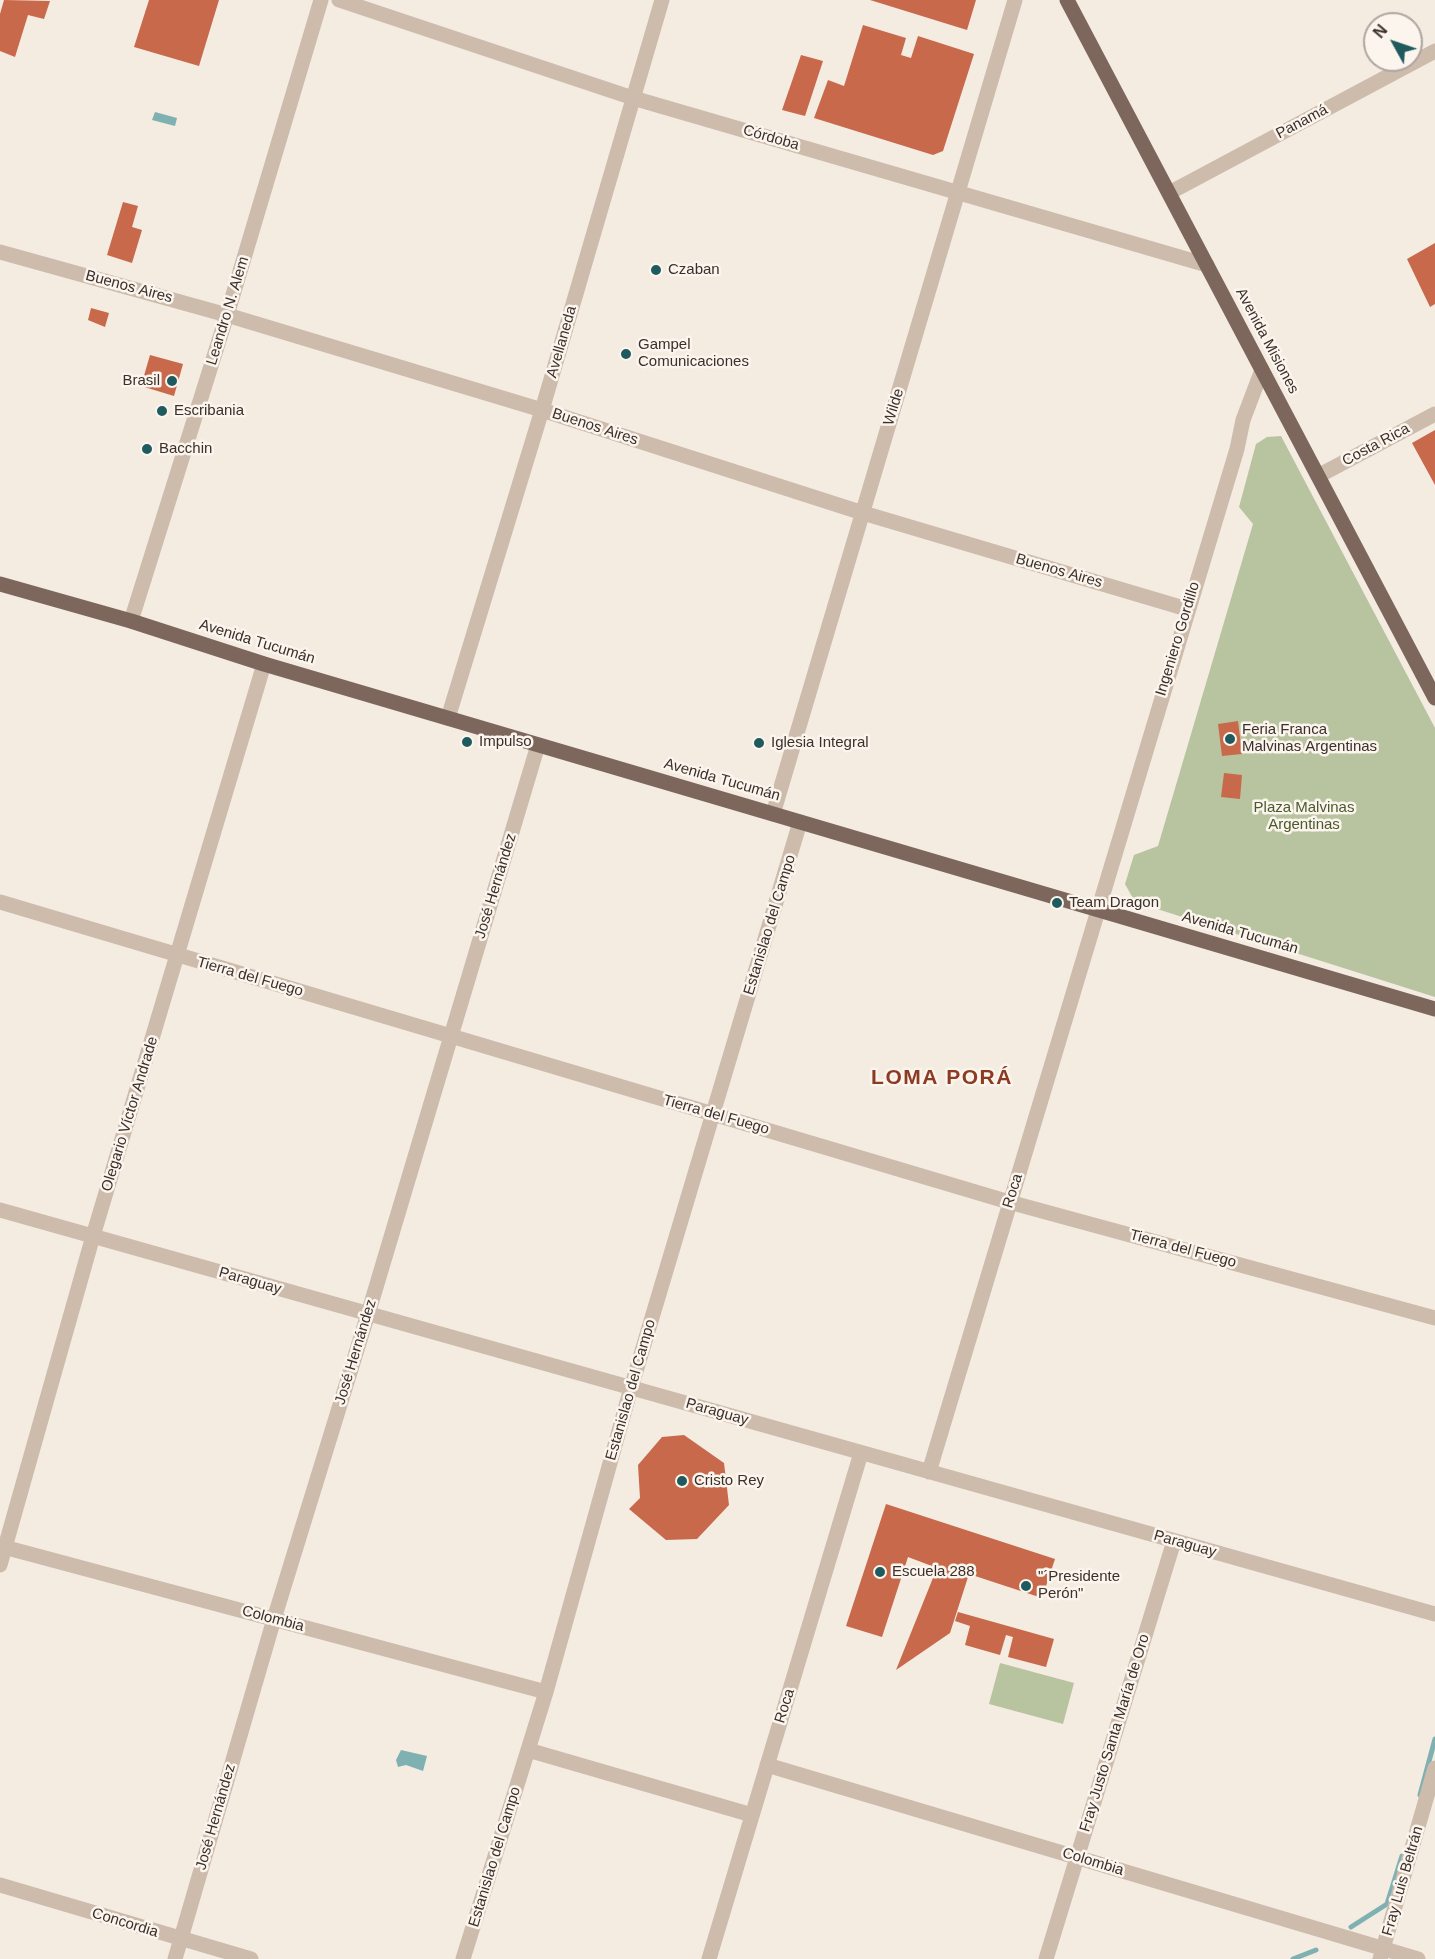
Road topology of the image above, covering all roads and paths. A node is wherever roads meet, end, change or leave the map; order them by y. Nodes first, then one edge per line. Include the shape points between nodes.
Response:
1 (321, 0) edge
2 (339, 0) edge
3 (662, 0) edge
4 (1015, 0) edge
5 (1067, 0) edge
6 (1435, 51) edge
7 (633, 98) junction
8 (1169, 193) junction
9 (958, 194) junction
10 (0, 252) edge
11 (1207, 265) junction
12 (227, 315) junction
13 (1262, 370) junction
14 (542, 410) junction
15 (1435, 414) edge
16 (1318, 476) junction
17 (863, 513) junction
18 (0, 584) edge
19 (1187, 609) junction
20 (131, 621) junction
21 (264, 664) junction
22 (1435, 698) edge
23 (448, 718) junction
24 (538, 745) junction
25 (772, 814) junction
26 (800, 822) junction
27 (0, 902) edge
28 (1097, 910) junction
29 (177, 956) junction
30 (1435, 1010) edge
31 (451, 1037) junction
32 (713, 1114) junction
33 (1010, 1202) junction
34 (0, 1210) edge
35 (93, 1236) junction
36 (368, 1314) junction
37 (1435, 1318) edge
38 (631, 1388) junction
39 (861, 1452) junction
40 (929, 1472) junction
41 (1174, 1540) junction
42 (3, 1547) edge
43 (0, 1565) edge
44 (1435, 1614) edge
45 (274, 1619) junction
46 (546, 1692) junction
47 (528, 1750) junction
48 (767, 1765) junction
49 (1435, 1768) edge
50 (752, 1815) junction
51 (1077, 1857) junction
52 (0, 1885) edge
53 (181, 1939) junction
54 (1382, 1954) edge
55 (175, 1959) edge
56 (251, 1959) edge
57 (464, 1959) edge
58 (709, 1959) edge
59 (1046, 1959) edge
60 (1419, 1959) edge

1 - 12 street, Leandro N. Alem
2 - 7 street, Córdoba
3 - 7 street, Avellaneda
4 - 9 street, Wilde
5 - 8 main road, Avenida Misiones
6 - 8 street, Panamá
7 - 9 street, Córdoba
7 - 14 street, Avellaneda
8 - 11 main road, Avenida Misiones
9 - 11 street, Córdoba
9 - 17 street, Wilde
10 - 12 street, Buenos Aires
11 - 13 main road, Avenida Misiones
12 - 14 street, Buenos Aires
12 - 20 street, Leandro N. Alem
13 - 16 main road, Avenida Misiones
13 - 19 street, Ingeniero Gordillo via 1243,420
14 - 17 street, Buenos Aires
14 - 23 street, Avellaneda
15 - 16 street, Costa Rica
16 - 22 main road, Avenida Misiones
17 - 19 street, Buenos Aires
17 - 25 street, Wilde
18 - 20 main road, Avenida Tucumán
19 - 28 street, Ingeniero Gordillo
20 - 21 main road, Avenida Tucumán
21 - 23 main road, Avenida Tucumán
21 - 29 street, Olegario Víctor Andrade
23 - 24 main road, Avenida Tucumán
24 - 25 main road, Avenida Tucumán
24 - 31 street, José Hernández
25 - 26 main road, Avenida Tucumán
26 - 28 main road, Avenida Tucumán
26 - 32 street, Estanislao del Campo
27 - 29 street, Tierra del Fuego
28 - 30 main road, Avenida Tucumán
28 - 33 street, Roca
29 - 31 street, Tierra del Fuego
29 - 35 street, Olegario Víctor Andrade
31 - 32 street, Tierra del Fuego
31 - 36 street, José Hernández
32 - 33 street, Tierra del Fuego
32 - 38 street, Estanislao del Campo
33 - 37 street, Tierra del Fuego
33 - 40 street, Roca
34 - 35 street, Paraguay
35 - 36 street, Paraguay
35 - 42 street, Olegario Víctor Andrade
36 - 38 street, Paraguay
36 - 45 street, José Hernández
38 - 39 street, Paraguay
38 - 46 street, Estanislao del Campo
39 - 40 street, Paraguay
39 - 48 street, Roca
40 - 41 street, Paraguay
41 - 44 street, Paraguay
41 - 51 street, Fray Justo Santa María de Oro
42 - 43 street, Olegario Víctor Andrade
42 - 45 street, Colombia
45 - 46 street, Colombia
45 - 53 street, José Hernández
46 - 47 street, Estanislao del Campo
47 - 50 street
47 - 57 street, Estanislao del Campo
48 - 50 street, Roca
48 - 51 street, Colombia
49 - 54 street, Fray Luis Beltrán
50 - 58 street, Roca
51 - 54 street, Colombia
51 - 59 street, Fray Justo Santa María de Oro
52 - 53 street, Concordia
53 - 55 street, José Hernández
53 - 56 street, Concordia
54 - 60 street, Colombia

